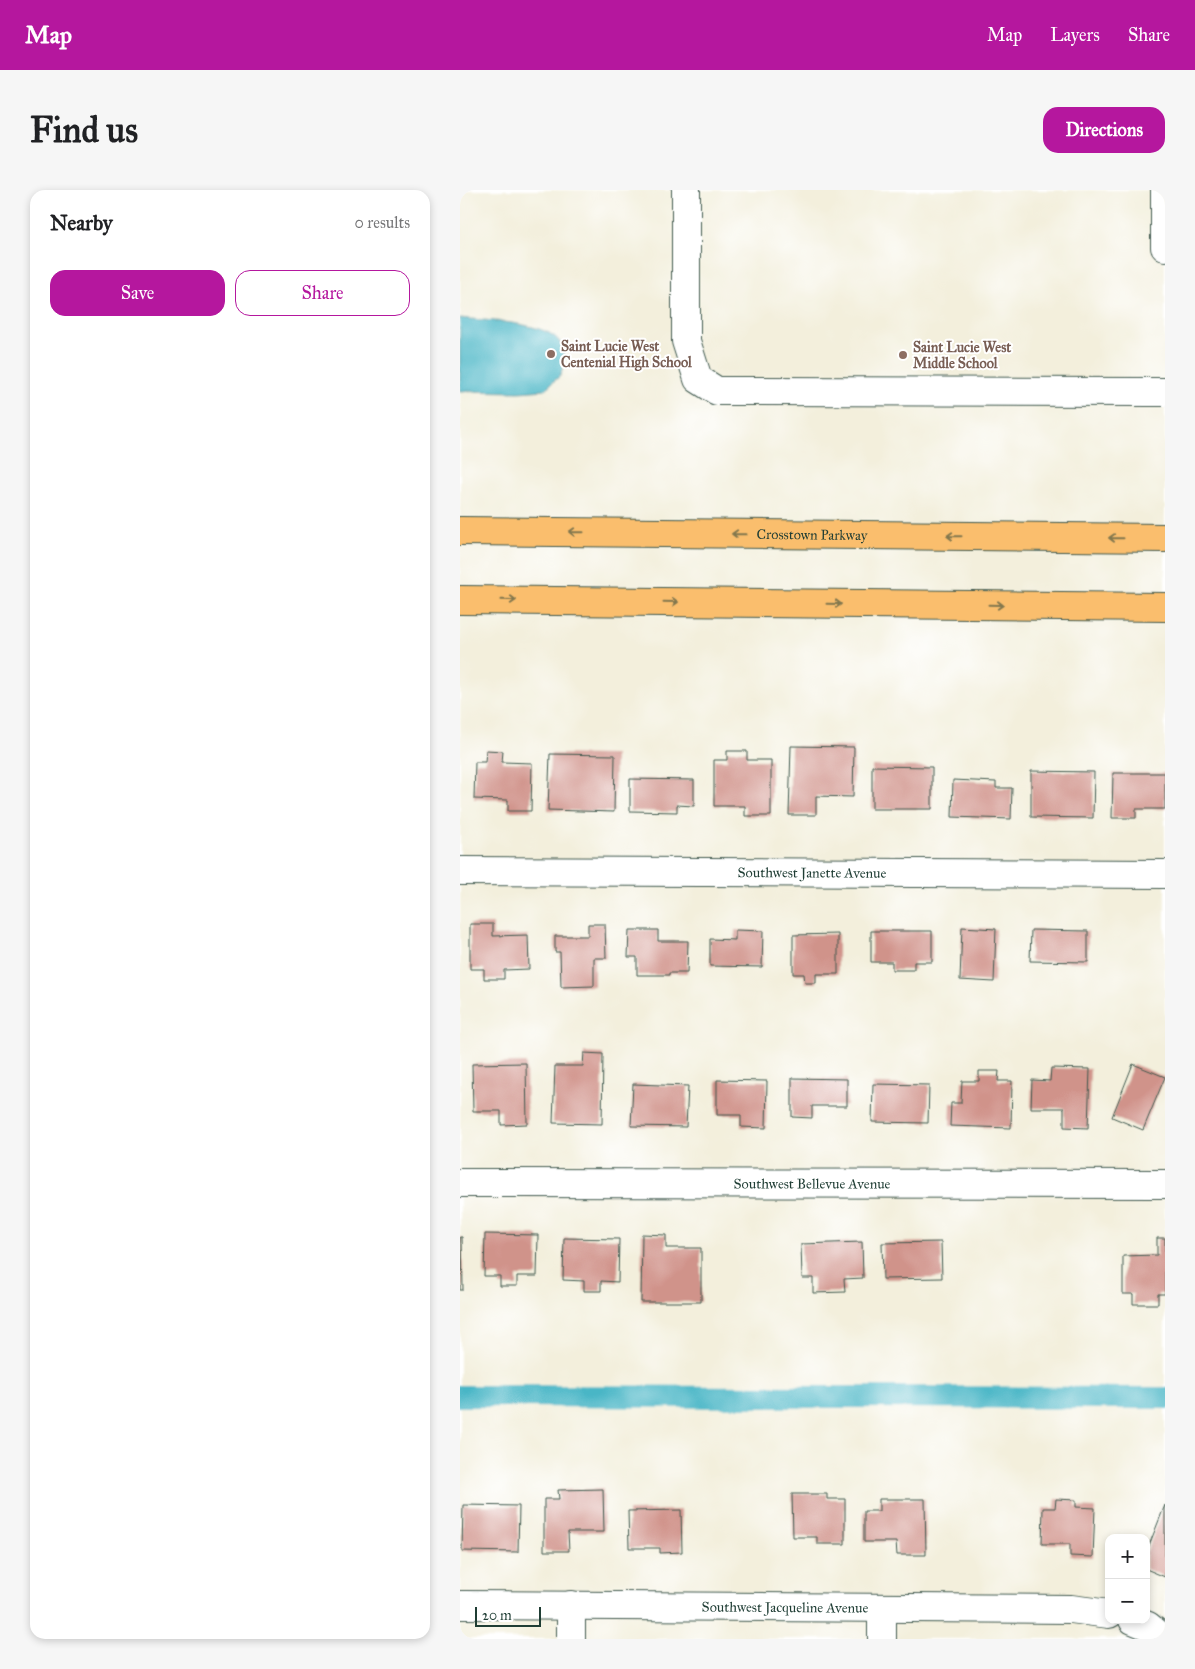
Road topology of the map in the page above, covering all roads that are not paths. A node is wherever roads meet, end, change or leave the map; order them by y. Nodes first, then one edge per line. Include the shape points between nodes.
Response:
1 (686, 190) edge
2 (1165, 190) edge
3 (1165, 247) edge
4 (1165, 392) edge
5 (460, 530) edge
6 (1165, 538) edge
7 (460, 600) edge
8 (1165, 607) edge
9 (460, 871) edge
10 (1165, 874) edge
11 (460, 1183) edge
12 (1165, 1184) edge
13 (460, 1605) edge
14 (571, 1605) junction
15 (882, 1609) junction
16 (1105, 1613) edge
17 (1143, 1624) edge
18 (1163, 1638) edge
19 (570, 1639) edge
20 (882, 1639) edge

1 - 4 street via 686,341 698,379 717,391
2 - 3 street
6 -> 5 main road, Crosstown Parkway
7 -> 8 main road
9 - 10 street, Southwest Janette Avenue
11 - 12 street, Southwest Bellevue Avenue
13 - 14 street, Southwest Jacqueline Avenue
14 - 15 street, Southwest Jacqueline Avenue
14 - 19 street
15 - 16 street, Southwest Jacqueline Avenue via 1071,1609
15 - 20 street
17 - 18 street

